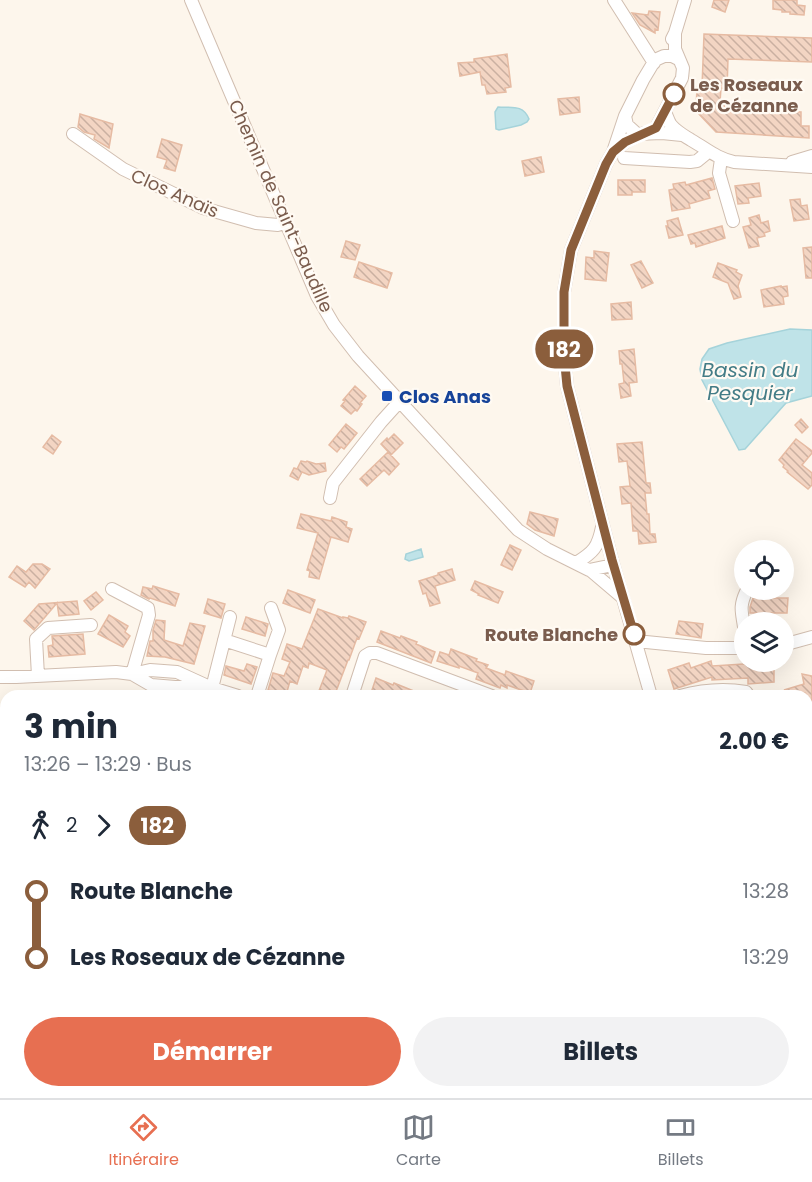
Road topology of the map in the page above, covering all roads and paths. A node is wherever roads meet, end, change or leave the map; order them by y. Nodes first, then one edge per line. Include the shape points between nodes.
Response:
1 (191, 0) edge
2 (614, 0) edge
3 (685, 0) edge
4 (675, 33) junction
5 (678, 59) junction
6 (659, 60) junction
7 (665, 111) junction
8 (625, 116) junction
9 (646, 133) junction
10 (73, 134) dead end
11 (682, 135) junction
12 (613, 152) junction
13 (708, 152) junction
14 (812, 156) edge
15 (624, 158) dead end
16 (721, 159) junction
17 (782, 165) junction
18 (812, 167) edge
19 (733, 220) dead end
20 (286, 222) junction
21 (400, 401) junction
22 (330, 498) dead end
23 (603, 525) junction
24 (613, 562) junction
25 (576, 563) junction
26 (590, 570) junction
27 (112, 589) dead end
28 (623, 598) junction
29 (271, 608) dead end
30 (230, 617) dead end
31 (91, 625) dead end
32 (812, 637) edge
33 (224, 640) junction
34 (636, 641) junction
35 (794, 642) edge
36 (734, 648) edge
37 (270, 655) junction
38 (177, 672) junction
39 (132, 674) junction
40 (38, 676) junction
41 (0, 677) edge
42 (16, 677) junction
43 (0, 687) edge
44 (175, 687) junction
45 (209, 687) junction
46 (219, 690) edge
47 (259, 690) edge
48 (354, 690) edge
49 (476, 690) edge
50 (649, 690) edge

1 - 20 street, Chemin de Saint-Baudille
2 - 6 street
3 - 4 street
4 - 5 street
4 - 6 street
5 - 6 street via 672,56
5 - 7 street via 683,68 682,78
6 - 8 street via 643,80
7 - 9 street via 656,128
7 - 11 street
8 - 9 street via 627,125 637,134
8 - 12 street
9 - 11 street
9 - 12 street
10 - 20 street, Clos Anaïs via 123,169 203,208 256,224
11 - 13 street
12 - 23 street via 571,250 564,292 567,386
13 - 15 street via 690,162
13 - 16 street
14 - 17 street
16 - 17 street
16 - 19 street via 719,173
17 - 18 street
20 - 21 street, Chemin de Saint-Baudille via 317,296 334,325
21 - 22 street via 333,483
21 - 25 street, Chemin de Saint-Baudille via 518,530
23 - 24 street
23 - 25 street via 599,542
24 - 25 street
24 - 26 street
24 - 28 street
25 - 26 street, Chemin de Saint-Baudille
26 - 28 street, Chemin de Saint-Baudille
27 - 39 street via 148,608
28 - 34 street
29 - 37 street via 279,630
30 - 33 street
31 - 40 street via 48,628 36,639
32 - 35 street
33 - 37 street
33 - 45 street
34 - 36 street
34 - 50 street
37 - 47 street
38 - 39 street via 150,670
38 - 44 street
38 - 45 street
39 - 40 street
39 - 44 street via 151,685
40 - 42 street
41 - 42 street
42 - 43 street
44 - 45 street
45 - 46 street
48 - 49 street via 365,656 377,653

